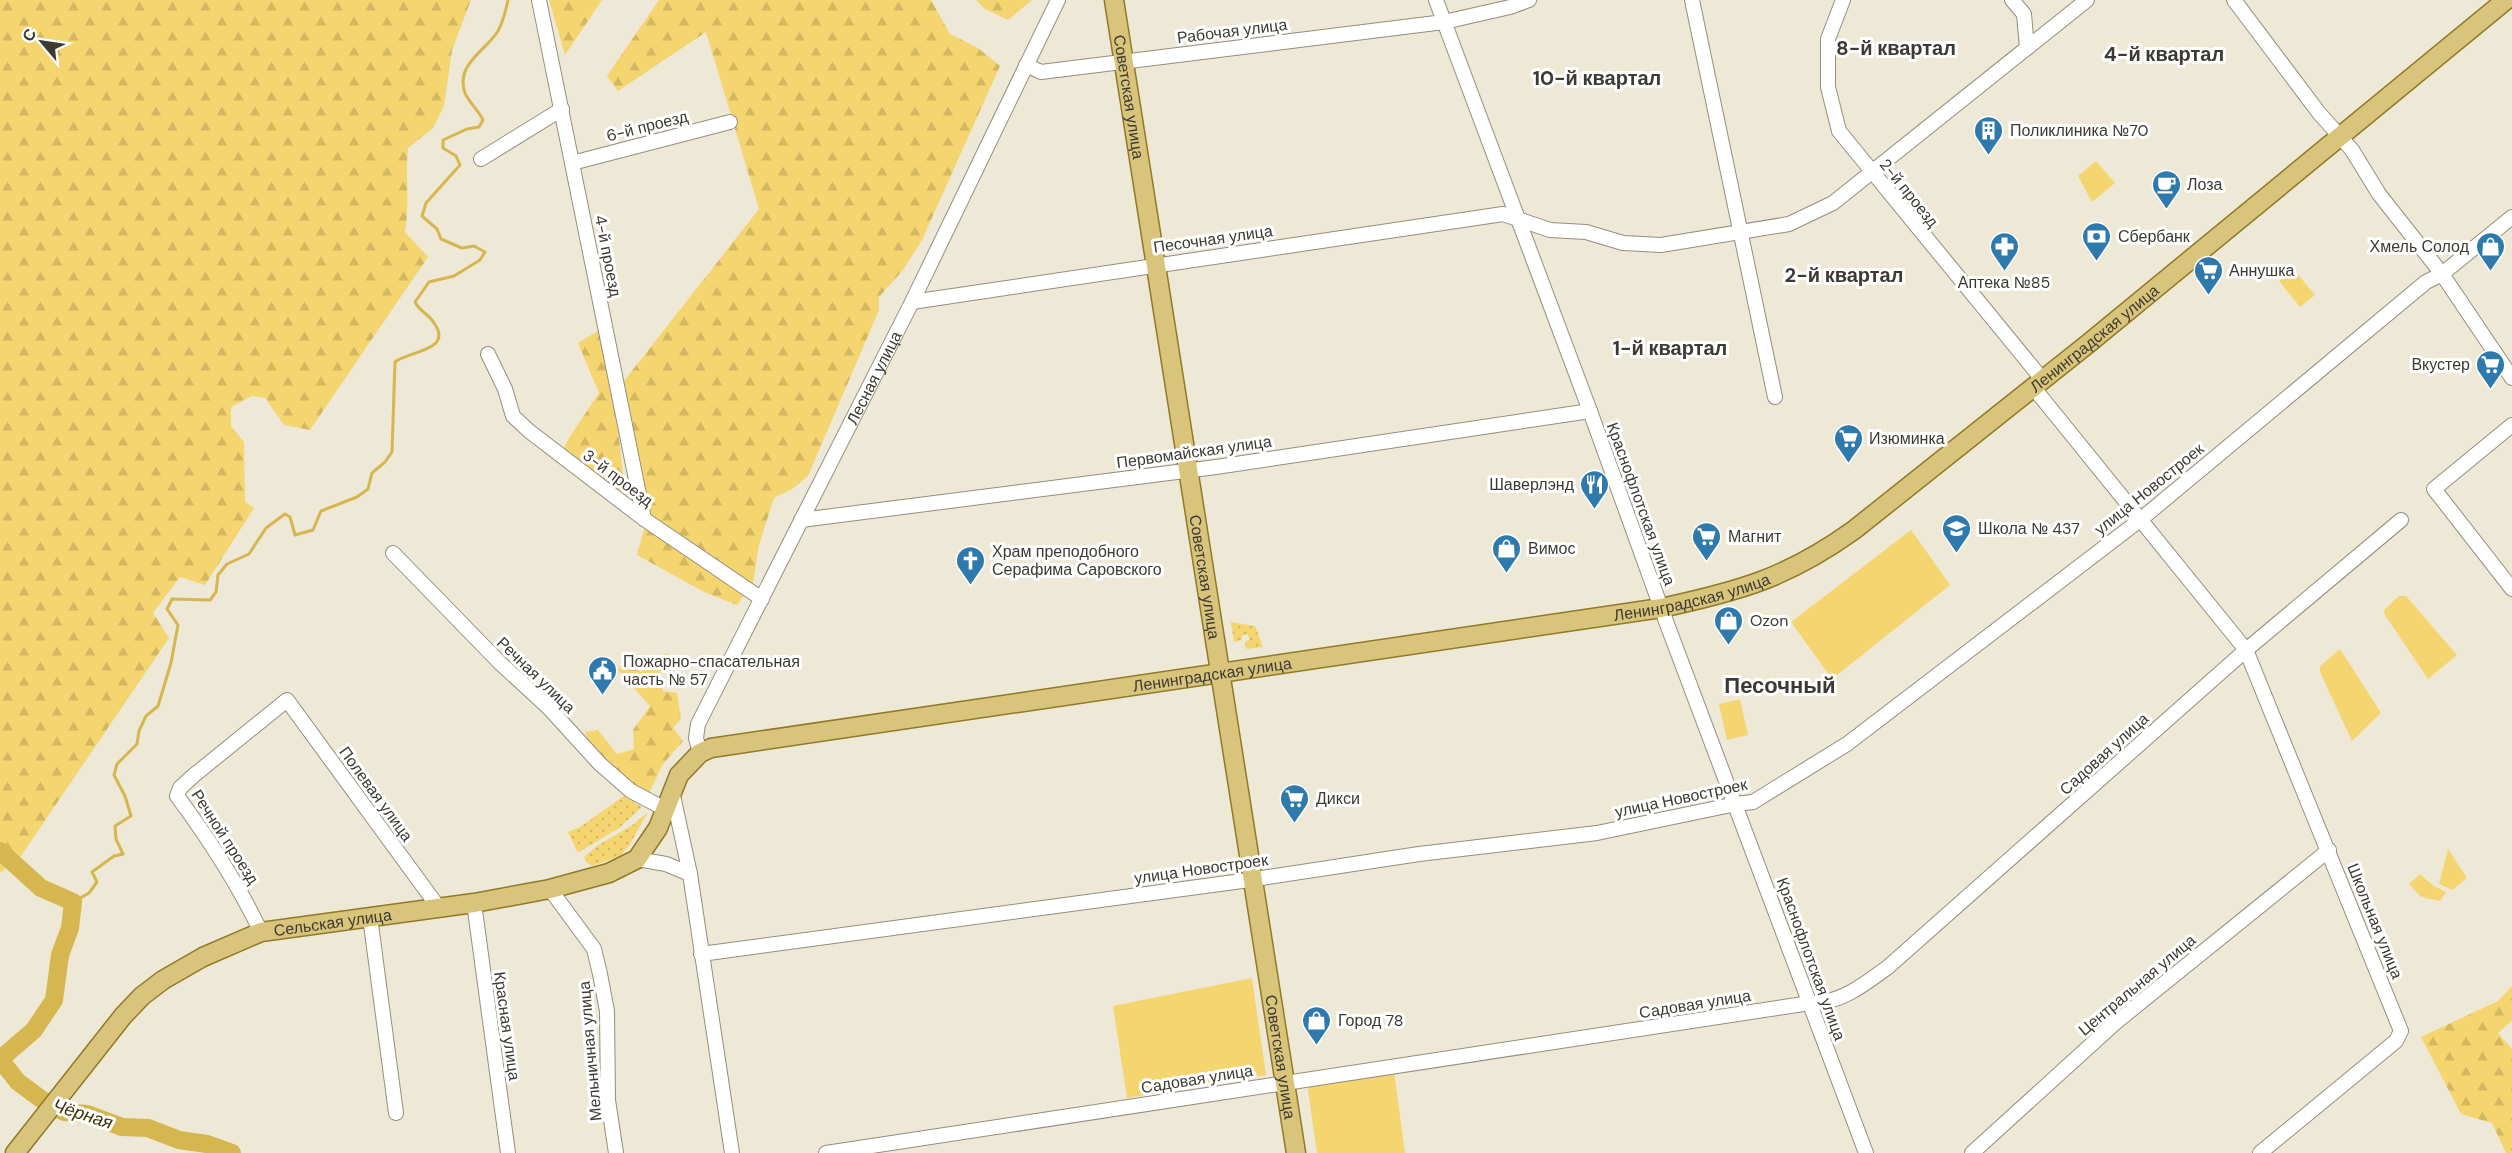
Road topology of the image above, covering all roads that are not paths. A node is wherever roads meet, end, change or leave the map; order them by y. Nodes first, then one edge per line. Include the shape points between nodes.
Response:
1 (540, 0) edge
2 (1058, 0) edge
3 (1114, 0) edge
4 (1436, 0) edge
5 (1529, 0) edge
6 (1692, 0) edge
7 (1843, 0) edge
8 (2012, 0) edge
9 (2086, 0) edge
10 (2234, 0) edge
11 (2506, 0) edge
12 (1444, 22) junction
13 (2027, 48) junction
14 (1123, 61) junction
15 (1026, 65) junction
16 (562, 109) junction
17 (730, 122) dead end
18 (2340, 135) junction
19 (481, 159) dead end
20 (572, 162) junction
21 (1871, 172) junction
22 (2512, 217) edge
23 (1518, 220) junction
24 (1742, 233) junction
25 (1157, 264) junction
26 (2442, 274) junction
27 (912, 302) junction
28 (488, 354) dead end
29 (2512, 378) edge
30 (2037, 383) junction
31 (1775, 397) dead end
32 (1590, 411) junction
33 (2512, 425) edge
34 (1187, 471) junction
35 (644, 519) junction
36 (801, 520) junction
37 (2140, 520) junction
38 (2401, 520) dead end
39 (393, 553) dead end
40 (2512, 589) edge
41 (762, 599) junction
42 (1661, 608) junction
43 (2246, 650) junction
44 (1219, 673) junction
45 (287, 700) joint
46 (695, 751) junction
47 (672, 790) junction
48 (1736, 804) junction
49 (665, 809) junction
50 (2329, 850) junction
51 (637, 859) junction
52 (690, 874) junction
53 (1252, 879) junction
54 (550, 889) junction
55 (474, 903) junction
56 (439, 908) junction
57 (370, 917) junction
58 (261, 932) junction
59 (701, 954) junction
60 (1810, 1003) junction
61 (1285, 1082) junction
62 (396, 1113) dead end
63 (15, 1153) edge
64 (508, 1153) edge
65 (616, 1153) edge
66 (732, 1153) edge
67 (826, 1153) edge
68 (1296, 1153) edge
69 (1866, 1153) edge
70 (1972, 1153) edge
71 (2260, 1153) edge

1 - 16 street, 4-й проезд
2 - 15 street, Лесная улица
3 - 14 main road, Советская улица
4 - 12 street, Краснофлотская улица
5 - 12 street, Рабочая улица
6 - 24 street
7 - 21 street, 2-й проезд via 1828,39 1828,87 1839,131
8 - 13 street via 2024,14
9 - 13 street, Песочная улица
10 - 18 street
11 - 18 main road, Ленинградская улица
12 - 14 street, Рабочая улица
12 - 23 street, Краснофлотская улица
13 - 21 street, Песочная улица
14 - 15 street, Рабочая улица via 1041,72
14 - 25 main road, Советская улица
15 - 27 street, Лесная улица
16 - 19 street
16 - 20 street, 4-й проезд
17 - 20 street, 6-й проезд
18 - 26 street via 2379,194
18 - 30 main road, Ленинградская улица
20 - 35 street, 4-й проезд
21 - 24 street, Песочная улица via 1833,203 1789,224
21 - 30 street, 2-й проезд
22 - 26 street, улица Новостроек
23 - 24 street, Песочная улица via 1550,230 1661,245
23 - 25 street, Песочная улица via 1503,214
23 - 32 street, Краснофлотская улица
24 - 31 street
25 - 27 street, Песочная улица
25 - 34 main road, Советская улица
26 - 29 street
26 - 37 street, улица Новостроек via 2426,282
27 - 36 street, Лесная улица
28 - 35 street, 3-й проезд via 513,416
30 - 37 street, 2-й проезд
30 - 42 main road, Ленинградская улица via 1823,552 1762,583
32 - 34 street, Первомайская улица
32 - 42 street, Краснофлотская улица
33 - 40 street via 2434,489
34 - 36 street, Первомайская улица
34 - 44 main road, Советская улица
35 - 41 street, 3-й проезд
36 - 41 street, Лесная улица
37 - 43 street, Школьная улица
37 - 48 street, улица Новостроек via 1847,744 1753,802
38 - 43 street, Садовая улица
39 - 49 street, Речная улица via 600,764 631,790
41 - 46 street, Лесная улица via 698,724
42 - 44 main road, Ленинградская улица
42 - 48 street, Краснофлотская улица
43 - 50 street, Школьная улица
43 - 60 street, Садовая улица via 1888,967 1844,996 1824,1004
44 - 46 main road, Ленинградская улица
44 - 53 main road, Советская улица
45 - 56 street, Полевая улица
45 - 58 street, Речной проезд via 180,788 177,796 204,832
46 - 47 main road, Лесная улица
47 - 49 main road, Лесная улица
47 - 52 street
48 - 53 street, улица Новостроек via 1597,833
48 - 60 street, Краснофлотская улица
49 - 51 main road, Лесная улица
50 - 70 street, Центральная улица via 2115,1023
50 - 71 street, Школьная улица via 2401,1031 2396,1041
51 - 52 street via 666,864
51 - 54 main road, Сельская улица via 609,873
52 - 59 street
53 - 59 street, улица Новостроек
53 - 61 main road, Советская улица
54 - 55 main road, Сельская улица
54 - 65 street, Мельничная улица via 594,949 607,1011 608,1100
55 - 56 main road, Сельская улица
55 - 64 street, Красная улица
56 - 57 main road, Сельская улица
57 - 58 main road, Сельская улица
57 - 62 street
58 - 63 main road, Сельская улица via 203,957 142,996
59 - 66 street
60 - 61 street, Садовая улица
60 - 69 street, Краснофлотская улица
61 - 67 street, Садовая улица
61 - 68 main road, Советская улица

